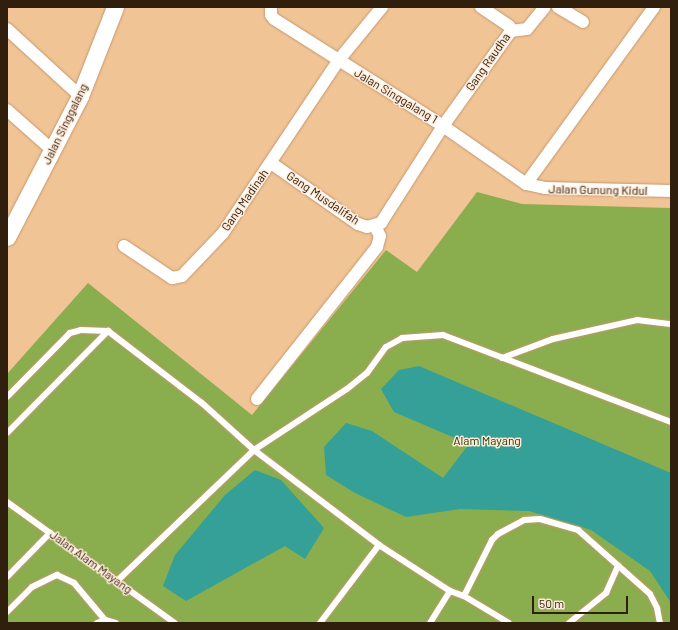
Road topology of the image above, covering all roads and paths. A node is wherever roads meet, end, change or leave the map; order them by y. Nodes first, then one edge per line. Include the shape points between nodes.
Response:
1 (115, 7) edge
2 (271, 7) edge
3 (382, 7) edge
4 (481, 7) edge
5 (545, 7) edge
6 (558, 7) edge
7 (654, 7) edge
8 (583, 22) dead end
9 (7, 29) edge
10 (511, 31) junction
11 (338, 61) junction
12 (80, 96) junction
13 (7, 110) edge
14 (443, 126) junction
15 (52, 150) junction
16 (271, 163) junction
17 (526, 184) junction
18 (671, 191) edge
19 (375, 226) junction
20 (7, 237) edge
21 (124, 246) dead end
22 (671, 324) edge
23 (108, 331) junction
24 (502, 358) junction
25 (7, 397) edge
26 (257, 399) dead end
27 (671, 422) edge
28 (7, 433) edge
29 (254, 450) junction
30 (7, 502) edge
31 (50, 533) junction
32 (379, 545) junction
33 (618, 566) junction
34 (7, 577) edge
35 (117, 581) junction
36 (450, 591) junction
37 (464, 596) junction
38 (7, 612) edge
39 (105, 620) junction
40 (97, 623) edge
41 (116, 623) edge
42 (175, 623) edge
43 (320, 623) edge
44 (430, 623) edge
45 (509, 623) edge
46 (569, 623) edge
47 (660, 623) edge

1 - 12 main road, Jalan Singgalang
2 - 11 street, Jalan Singgalang 1 via 271,15 274,18
3 - 11 street
4 - 10 street, Gang Raudha via 509,26
5 - 10 street via 527,29
6 - 8 street
7 - 17 street
9 - 12 street
10 - 14 street, Gang Raudha
11 - 14 street, Jalan Singgalang 1
11 - 16 street, Gang Madinah
12 - 15 main road, Jalan Singgalang
13 - 15 street
14 - 17 street, Jalan Singgalang 1
14 - 19 street, Gang Musdalifah via 381,223
15 - 20 main road, Jalan Singgalang
16 - 19 street, Gang Musdalifah via 358,224
16 - 21 street, Gang Madinah via 223,233 180,278 172,278
17 - 18 street, Jalan Gunung Kidul via 545,188
19 - 26 street via 380,236 377,247
22 - 24 lane via 637,320 553,339
23 - 25 lane via 81,330 70,333
23 - 28 lane
23 - 29 lane via 202,403
24 - 27 lane
24 - 29 lane via 443,335 402,338 386,348 366,373 347,390
29 - 32 lane
29 - 35 lane
30 - 31 lane, Jalan Alam Mayang
31 - 34 lane
31 - 35 lane, Jalan Alam Mayang
32 - 36 lane
32 - 43 lane
33 - 37 lane via 578,530 540,519 524,520 492,540
33 - 46 lane via 606,593
33 - 47 lane via 650,594 657,608
35 - 42 lane, Jalan Alam Mayang
36 - 37 lane
36 - 44 lane
37 - 45 lane
38 - 39 lane via 32,588 57,575 74,583
39 - 40 lane
39 - 41 lane

